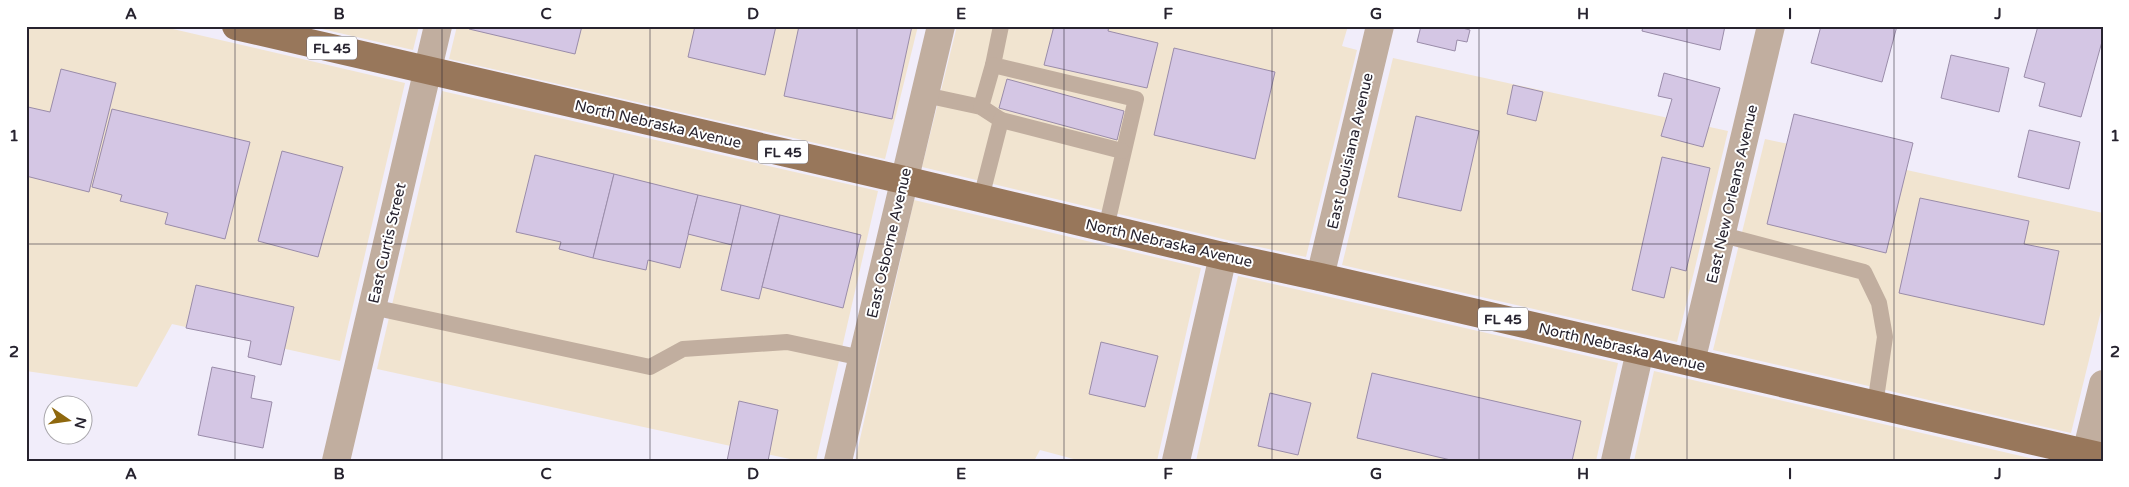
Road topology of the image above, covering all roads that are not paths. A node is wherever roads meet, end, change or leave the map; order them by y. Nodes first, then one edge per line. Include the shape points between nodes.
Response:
1 (236, 26) edge
2 (438, 26) edge
3 (941, 26) edge
4 (1001, 26) edge
5 (1380, 26) edge
6 (1771, 26) edge
7 (270, 30) edge
8 (993, 65) junction
9 (427, 71) junction
10 (925, 95) junction
11 (981, 107) junction
12 (1002, 120) junction
13 (1122, 151) junction
14 (904, 180) junction
15 (981, 198) junction
16 (1106, 228) junction
17 (1723, 235) junction
18 (1223, 256) junction
19 (1320, 277) junction
20 (372, 307) junction
21 (1640, 351) junction
22 (862, 358) junction
23 (1691, 362) junction
24 (2103, 384) edge
25 (1875, 405) junction
26 (2094, 455) edge
27 (336, 461) edge
28 (838, 461) edge
29 (1176, 461) edge
30 (1615, 461) edge

1 - 7 main road, North Nebraska Avenue / FL 45
2 - 9 street, East Curtis Street
3 - 10 street, East Osborne Avenue
4 - 8 lane
5 - 19 street, East Louisiana Avenue
6 - 17 street, East New Orleans Avenue
7 - 9 main road, North Nebraska Avenue / FL 45
8 - 11 lane
8 - 13 lane via 1046,84 1092,95 1136,99
9 - 14 main road, North Nebraska Avenue / FL 45
9 - 20 street, East Curtis Street
10 - 11 lane
10 - 14 street, East Osborne Avenue
11 - 12 lane
12 - 13 lane via 1037,124
12 - 15 lane
13 - 16 lane
14 - 15 main road, North Nebraska Avenue / FL 45
14 - 22 street, East Osborne Avenue
15 - 16 main road, North Nebraska Avenue / FL 45
16 - 18 main road, North Nebraska Avenue / FL 45
17 - 23 street, East New Orleans Avenue
17 - 25 lane via 1864,272 1879,303 1885,336
18 - 19 main road, North Nebraska Avenue / FL 45
18 - 29 street
19 - 21 main road, North Nebraska Avenue / FL 45
20 - 22 lane via 650,367 683,350 787,342
20 - 27 street, East Curtis Street
21 - 23 main road, North Nebraska Avenue / FL 45
21 - 30 street
22 - 28 street, East Osborne Avenue
23 - 25 main road, North Nebraska Avenue / FL 45
24 - 26 street
25 - 26 main road, North Nebraska Avenue / FL 45

